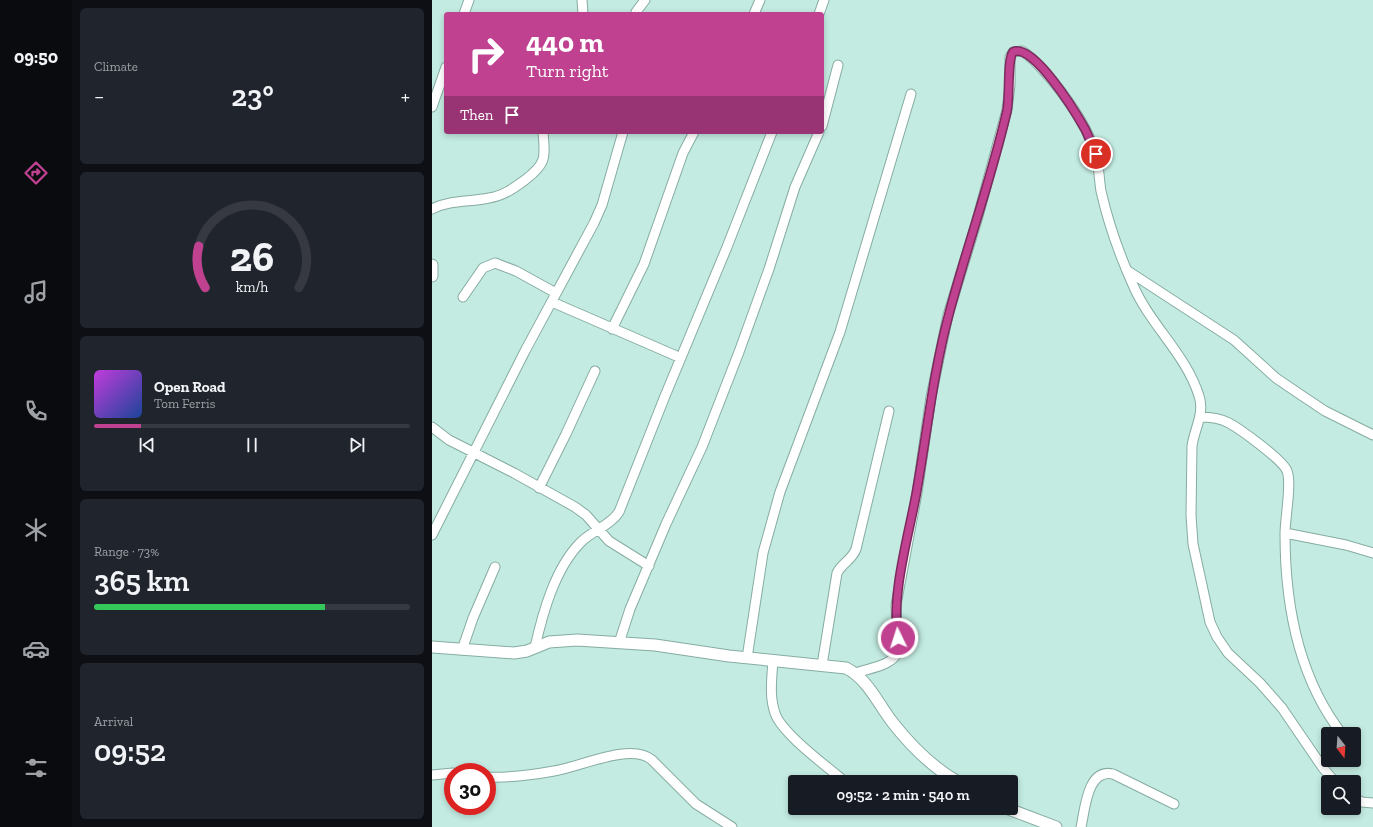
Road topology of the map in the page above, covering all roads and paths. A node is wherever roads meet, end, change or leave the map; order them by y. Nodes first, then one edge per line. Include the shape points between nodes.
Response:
1 (469, 0) edge
2 (582, 0) edge
3 (645, 0) edge
4 (760, 0) edge
5 (824, 0) edge
6 (465, 12) edge
7 (583, 12) edge
8 (636, 12) dead end
9 (755, 12) edge
10 (820, 12) edge
11 (838, 65) dead end
12 (444, 72) edge
13 (911, 94) dead end
14 (432, 107) edge
15 (824, 118) edge
16 (543, 134) edge
17 (622, 134) edge
18 (693, 134) edge
19 (771, 134) edge
20 (818, 134) edge
21 (432, 210) edge
22 (432, 265) edge
23 (1128, 271) junction
24 (432, 276) edge
25 (463, 297) dead end
26 (554, 297) junction
27 (612, 329) junction
28 (681, 358) junction
29 (595, 371) dead end
30 (889, 411) dead end
31 (1200, 417) junction
32 (432, 427) edge
33 (1373, 435) edge
34 (473, 452) junction
35 (539, 488) junction
36 (598, 529) junction
37 (1285, 533) junction
38 (432, 535) edge
39 (1373, 553) edge
40 (648, 566) junction
41 (495, 567) dead end
42 (619, 643) junction
43 (432, 647) edge
44 (535, 647) junction
45 (462, 650) junction
46 (747, 658) junction
47 (773, 660) junction
48 (822, 664) junction
49 (856, 673) junction
50 (1337, 727) edge
51 (444, 774) edge
52 (432, 775) edge
53 (837, 775) edge
54 (946, 775) edge
55 (1329, 775) edge
56 (496, 777) edge
57 (1361, 802) edge
58 (1373, 803) edge
59 (1174, 804) dead end
60 (1018, 813) edge
61 (732, 827) edge
62 (1056, 827) edge
63 (1081, 827) edge

1 - 6 street
2 - 7 street
3 - 8 street
4 - 9 street
5 - 10 street
11 - 15 street
12 - 14 street
13 - 46 street via 840,332 780,492 763,553
16 - 21 street via 545,152 542,164 516,187 501,195 447,203
17 - 26 street via 602,205
18 - 27 street via 683,153 646,258
19 - 28 street
20 - 40 street via 795,187 739,352 702,447
22 - 24 street
23 - 31 street via 1133,286 1157,325 1181,357 1200,397
23 - 33 street via 1234,340 1276,378 1301,396
23 - 49 street via 1101,191 1096,154 1085,129 1066,97 1036,61 1022,50 1013,52 1010,58 1007,110 948,315 931,397 896,605 898,651 891,661
25 - 26 street via 483,268 495,263 516,271
26 - 27 street
26 - 34 street
27 - 28 street
28 - 36 street via 619,512 611,522
29 - 35 street
30 - 48 street via 856,549 852,558 842,565 837,573
31 - 37 street via 1215,418 1229,423 1284,465 1288,483
31 - 55 street via 1192,446 1191,516 1193,544 1210,622 1228,653 1282,708
32 - 34 street via 448,440
34 - 35 street
34 - 38 street
35 - 36 street via 586,515
36 - 40 street via 615,546
36 - 44 street via 571,552 552,590
37 - 39 street
37 - 50 street via 1288,595 1302,660 1322,705
40 - 42 street
41 - 45 street
42 - 44 street via 557,640
42 - 46 street via 654,645
43 - 45 street
44 - 45 street via 514,654
46 - 47 street
47 - 48 street
47 - 53 street via 772,695 777,719
48 - 49 street via 846,668
49 - 54 street via 910,743
51 - 52 street
56 - 61 street via 554,771 614,754 639,753 652,760 696,804
57 - 58 street
59 - 63 street via 1113,774 1104,773 1099,775 1091,788
60 - 62 street

